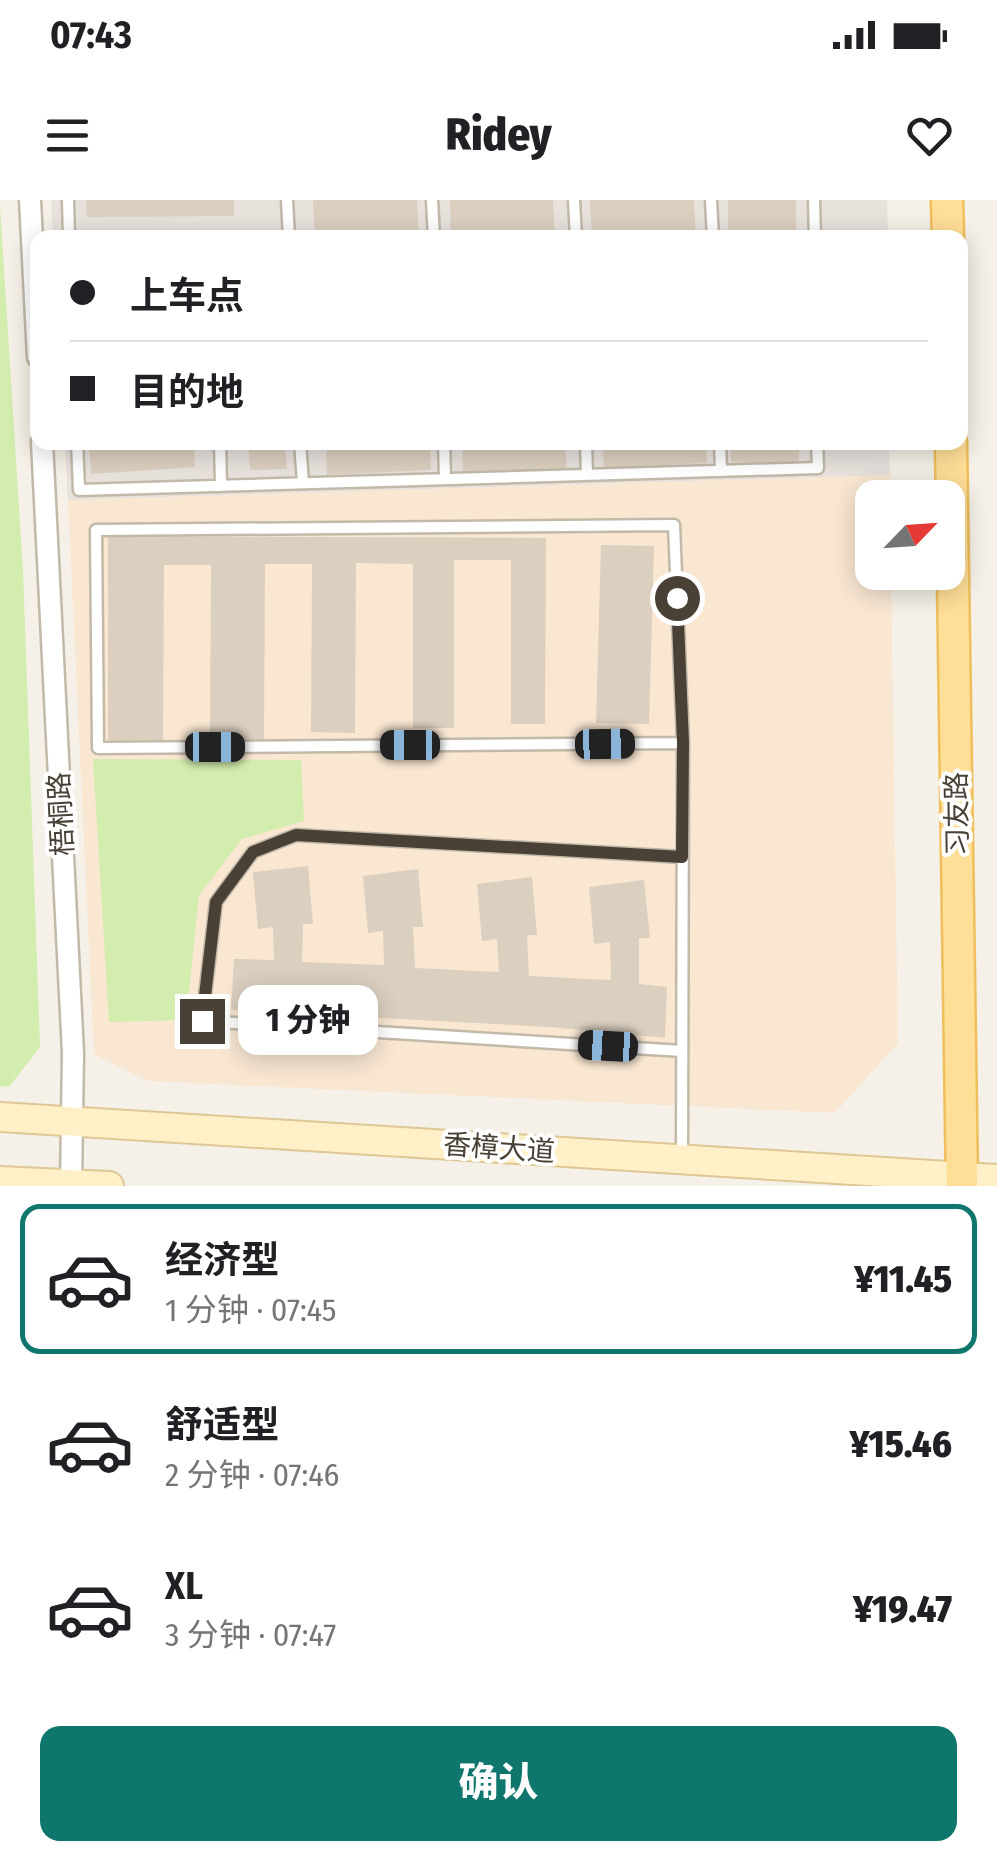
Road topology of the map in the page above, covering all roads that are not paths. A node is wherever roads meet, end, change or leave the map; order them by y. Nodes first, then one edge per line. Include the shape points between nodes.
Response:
1 (30, 200) edge
2 (68, 200) edge
3 (287, 200) edge
4 (432, 200) edge
5 (574, 200) edge
6 (711, 200) edge
7 (814, 200) edge
8 (947, 200) edge
9 (34, 230) edge
10 (70, 230) edge
11 (289, 230) edge
12 (434, 230) edge
13 (576, 230) edge
14 (713, 230) edge
15 (814, 230) edge
16 (948, 230) edge
17 (42, 450) edge
18 (78, 450) edge
19 (220, 450) edge
20 (301, 450) edge
21 (444, 450) edge
22 (586, 450) edge
23 (720, 450) edge
24 (818, 450) edge
25 (951, 450) edge
26 (721, 471) junction
27 (587, 475) junction
28 (445, 479) junction
29 (303, 484) junction
30 (221, 486) junction
31 (683, 743) junction
32 (682, 857) junction
33 (682, 1051) junction
34 (0, 1118) edge
35 (73, 1120) junction
36 (682, 1159) junction
37 (997, 1179) edge
38 (0, 1181) edge
39 (962, 1182) edge
40 (71, 1185) edge
41 (109, 1186) edge

1 - 9 street
2 - 10 lane
3 - 11 lane
4 - 12 lane
5 - 13 lane
6 - 14 lane
7 - 15 lane
8 - 16 main road
17 - 35 street, 梧桐路
18 - 30 lane via 79,490
19 - 30 lane
20 - 29 lane
21 - 28 lane
22 - 27 lane
23 - 26 lane
24 - 26 lane via 818,468
25 - 39 main road, 习友路
26 - 27 lane
27 - 28 lane
28 - 29 lane
29 - 30 lane
31 - 31 lane via 674,525 96,530 98,748
31 - 32 lane
32 - 33 lane
32 - 33 lane via 296,835 253,852 216,902 202,1021
33 - 36 lane
34 - 35 main road, 香樟大道
35 - 36 main road, 香樟大道
35 - 40 street, 梧桐路
36 - 39 main road, 香樟大道
37 - 39 main road, 香樟大道
38 - 40 main road
40 - 41 main road

